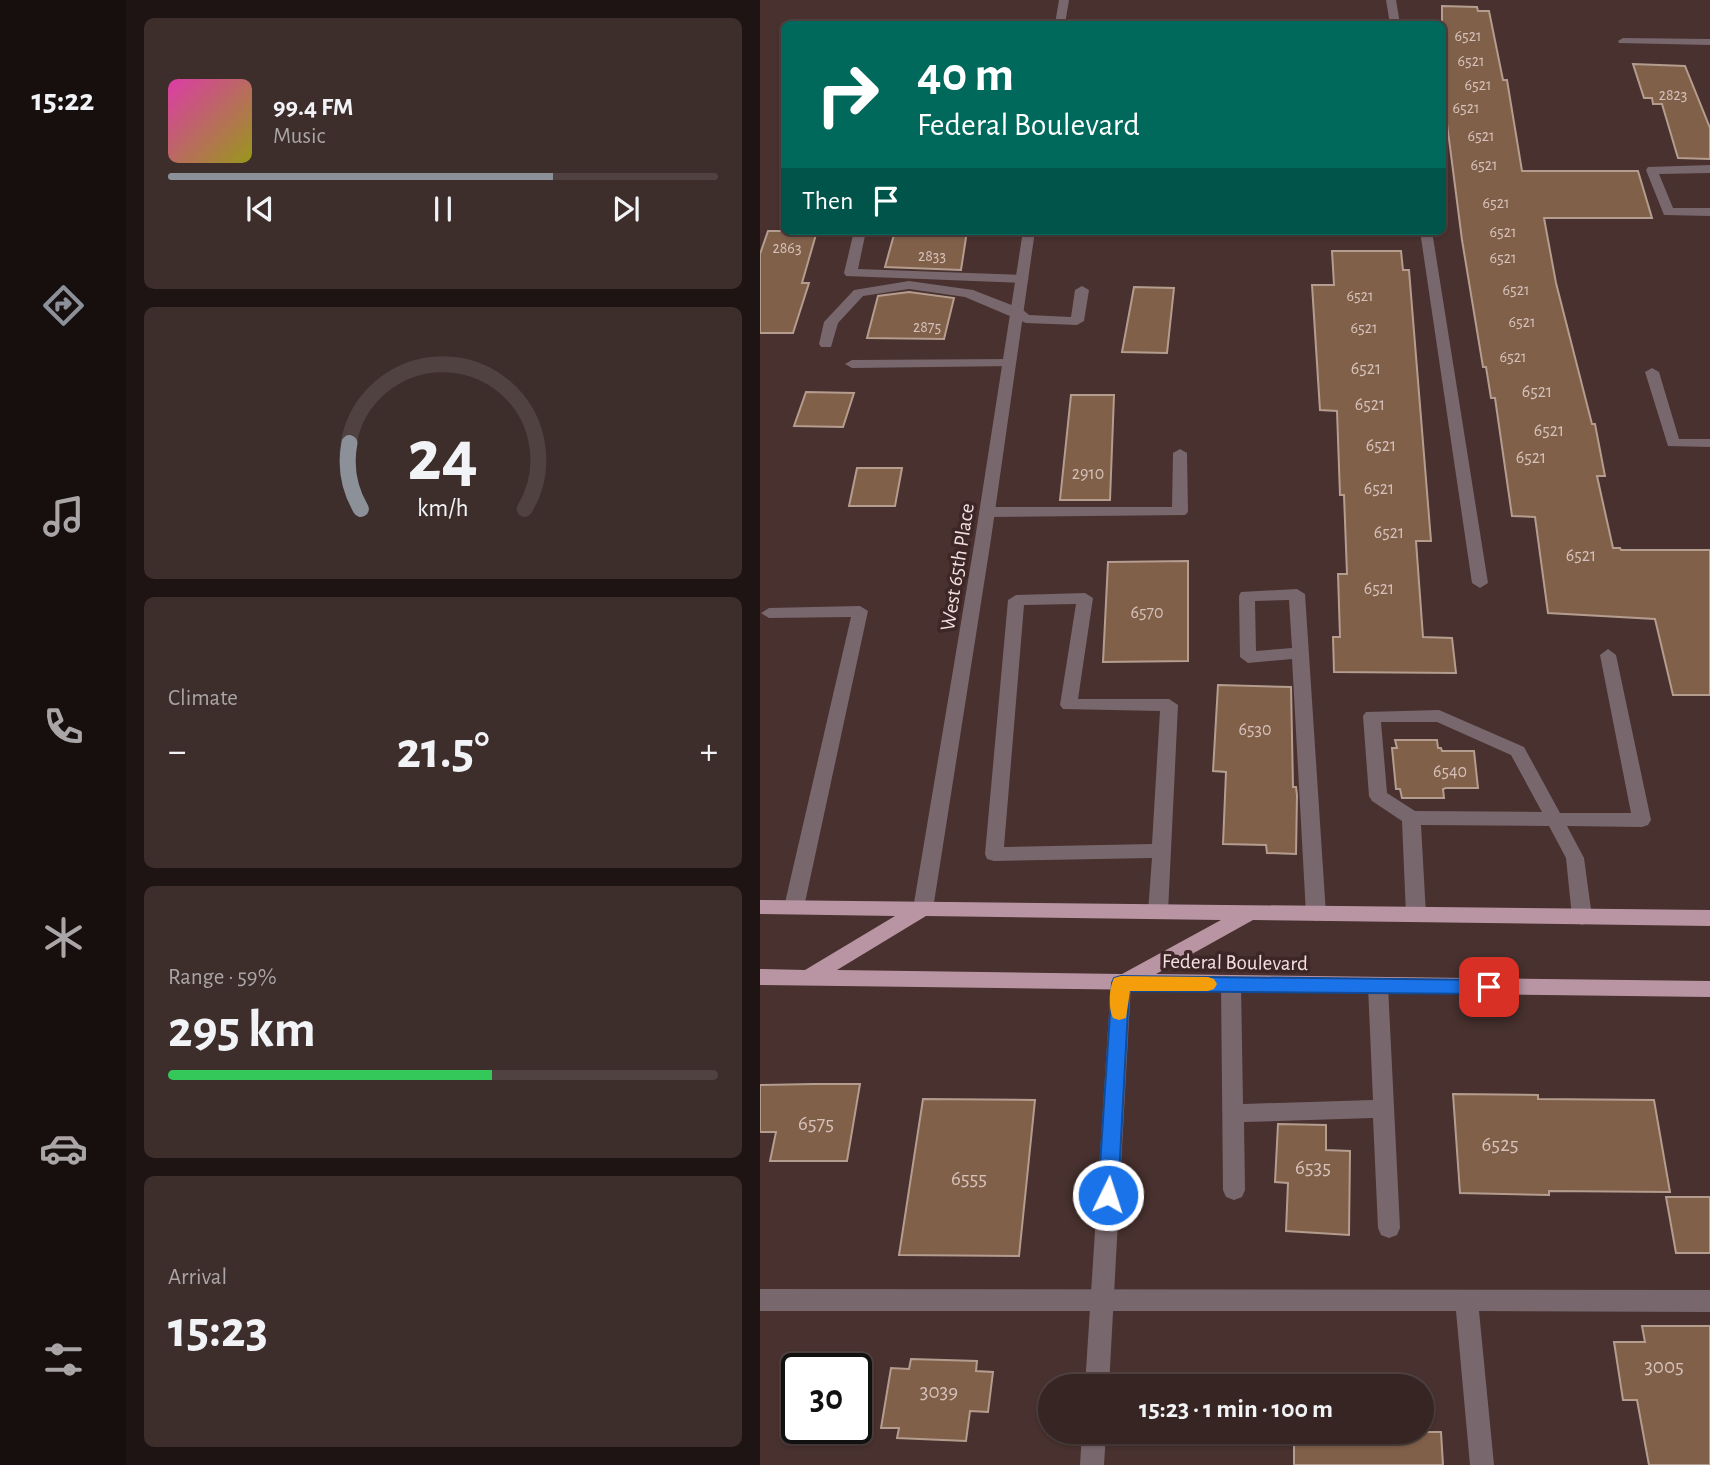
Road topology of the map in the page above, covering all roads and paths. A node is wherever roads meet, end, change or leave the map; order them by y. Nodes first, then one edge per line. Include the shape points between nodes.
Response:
1 (1064, 0) edge
2 (1391, 0) edge
3 (1060, 21) edge
4 (1394, 21) edge
5 (1623, 41) dead end
6 (1710, 42) edge
7 (1710, 169) edge
8 (1710, 212) edge
9 (859, 235) edge
10 (1028, 235) edge
11 (1427, 235) edge
12 (1022, 279) junction
13 (1082, 290) dead end
14 (1017, 312) junction
15 (826, 344) dead end
16 (1009, 363) junction
17 (852, 364) dead end
18 (1652, 372) dead end
19 (1710, 443) edge
20 (1180, 453) dead end
21 (988, 512) junction
22 (1480, 583) dead end
23 (769, 613) dead end
24 (1300, 653) junction
25 (1608, 655) dead end
26 (1411, 818) junction
27 (1555, 819) junction
28 (1161, 851) junction
29 (760, 907) edge
30 (794, 907) junction
31 (923, 909) junction
32 (1158, 912) junction
33 (1252, 913) junction
34 (1316, 914) junction
35 (1416, 915) junction
36 (1582, 917) junction
37 (1710, 918) edge
38 (760, 977) edge
39 (807, 978) junction
40 (1121, 983) junction
41 (1231, 984) junction
42 (1378, 986) junction
43 (1710, 989) edge
44 (1383, 1109) junction
45 (1233, 1113) junction
46 (1234, 1190) dead end
47 (1389, 1228) dead end
48 (760, 1300) edge
49 (1102, 1301) junction
50 (1467, 1301) junction
51 (1710, 1301) edge
52 (1098, 1374) edge
53 (1093, 1444) edge
54 (1092, 1465) edge
55 (1482, 1465) edge

1 - 3 street
2 - 4 street
5 - 6 street
7 - 8 street via 1652,170 1668,212
9 - 12 street via 850,273
10 - 12 street, West 65th Place
11 - 22 street
12 - 14 street, West 65th Place
13 - 14 street via 1077,321 1025,319
14 - 15 street via 968,293 909,285 859,293 831,322
14 - 16 street, West 65th Place
16 - 17 street
16 - 21 street, West 65th Place
18 - 19 street via 1673,443
20 - 21 street via 1180,512
21 - 31 street, West 65th Place
23 - 30 street via 860,611
24 - 24 street via 1297,594 1247,596 1248,657
24 - 34 street
25 - 27 street via 1642,820
26 - 27 street
26 - 27 street via 1378,796 1372,716 1439,716 1518,751
26 - 35 street
27 - 36 street via 1575,858
28 - 28 street via 1169,705 1069,705 1085,598 1016,600 993,854
28 - 32 street
29 - 30 main road
30 - 31 main road
31 - 32 main road
31 - 39 main road
32 - 33 main road
33 - 34 main road
33 - 40 main road
34 - 35 main road
35 - 36 main road
36 - 37 main road
38 - 39 main road, Federal Boulevard
39 - 40 main road, Federal Boulevard
40 - 41 main road, Federal Boulevard
40 - 49 street
41 - 42 main road, Federal Boulevard
41 - 45 street
42 - 43 main road, Federal Boulevard
42 - 44 street
44 - 45 street
44 - 47 street
45 - 46 street
48 - 49 street
49 - 50 street
49 - 52 street
50 - 51 street
50 - 55 street
53 - 54 street

